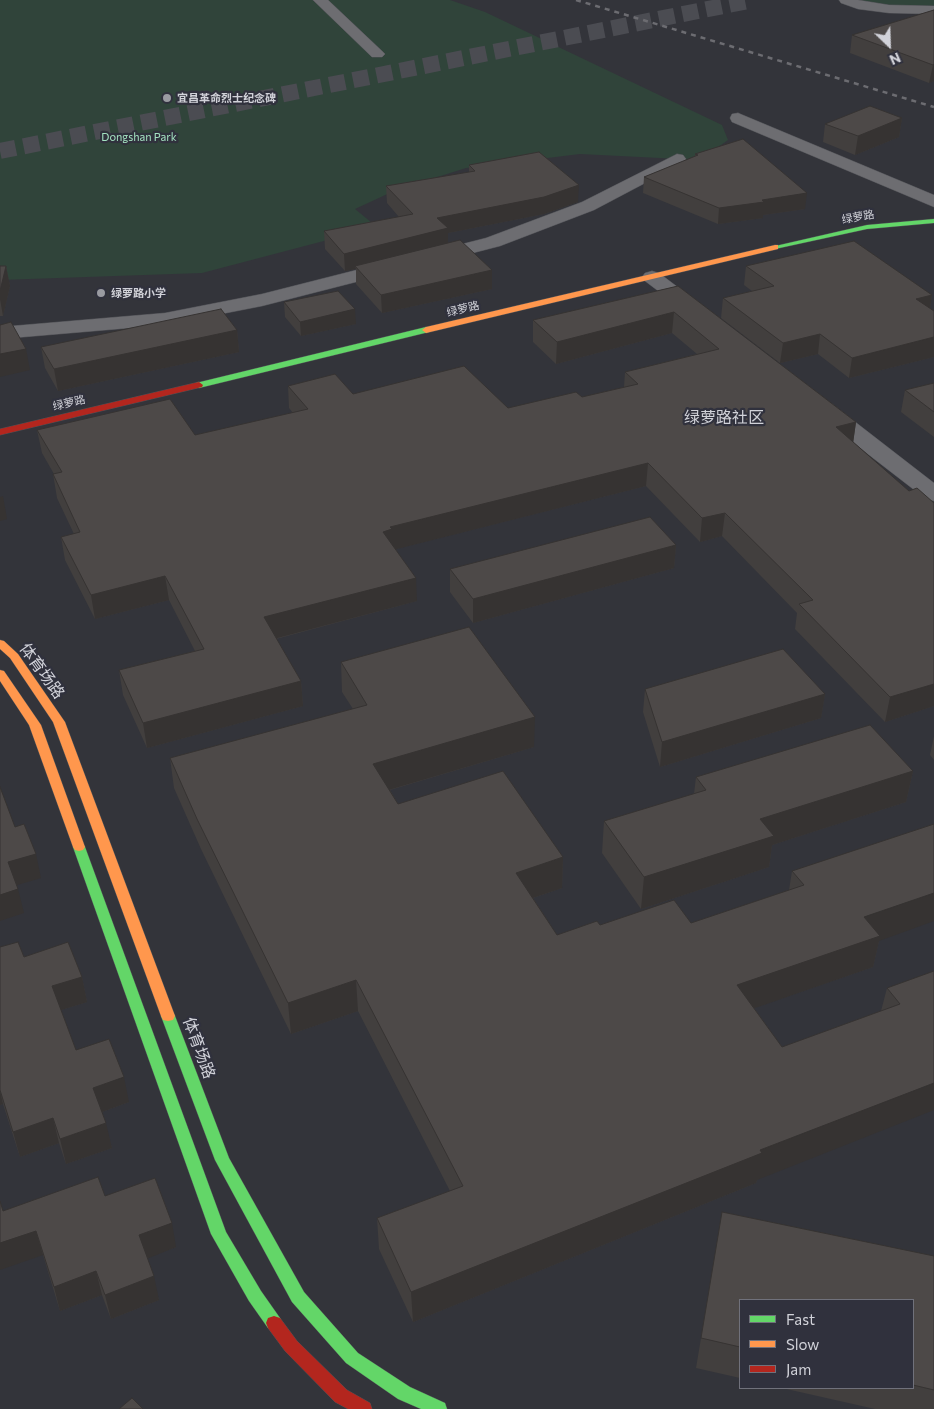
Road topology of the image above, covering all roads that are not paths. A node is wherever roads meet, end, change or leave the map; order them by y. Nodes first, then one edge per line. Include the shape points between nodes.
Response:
1 (320, 0) edge
2 (846, 0) edge
3 (934, 10) edge
4 (377, 54) dead end
5 (738, 118) dead end
6 (677, 159) dead end
7 (934, 202) edge
8 (934, 221) edge
9 (652, 277) junction
10 (715, 325) edge
11 (0, 333) edge
12 (809, 397) edge
13 (0, 432) edge
14 (934, 494) edge
15 (0, 643) edge
16 (0, 673) edge
17 (364, 1409) edge
18 (439, 1409) edge

1 - 4 street
2 - 3 street via 889,9
5 - 7 street
6 - 11 street via 588,206 493,242 262,300 165,319
8 - 9 main road, 绿萝路 via 867,227
9 - 10 street
9 - 13 main road, 绿萝路
12 - 14 street
15 - 18 main road, 体育场路 via 14,656 59,722 222,1160 298,1297 352,1358 404,1393
16 - 17 main road via 35,725 219,1234 255,1296 291,1346 341,1396

